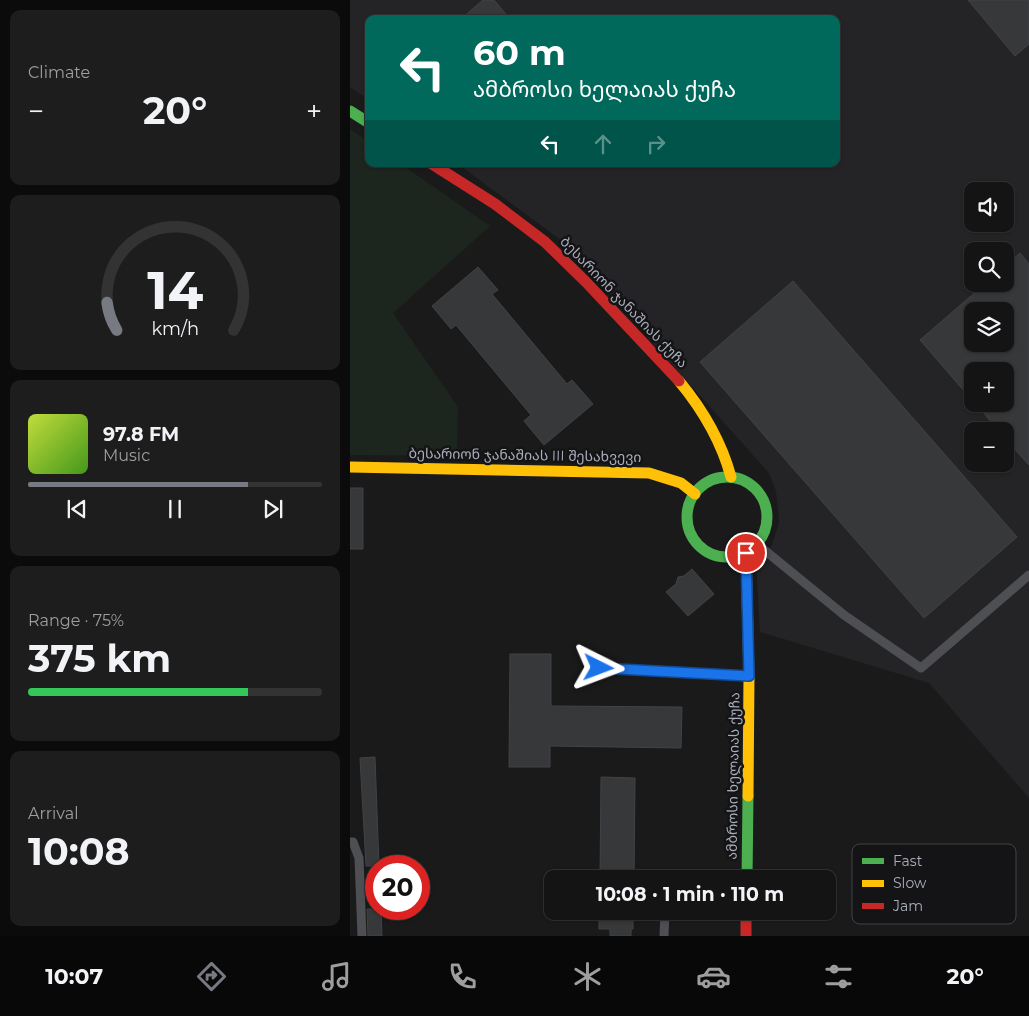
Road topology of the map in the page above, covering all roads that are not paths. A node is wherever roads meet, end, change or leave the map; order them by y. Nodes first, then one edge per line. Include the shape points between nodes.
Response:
1 (350, 111) edge
2 (365, 120) edge
3 (437, 167) edge
4 (350, 467) edge
5 (732, 477) junction
6 (695, 494) junction
7 (757, 544) junction
8 (746, 553) junction
9 (1029, 575) edge
10 (599, 668) dead end
11 (749, 676) junction
12 (350, 842) edge
13 (747, 870) edge
14 (665, 920) edge
15 (746, 920) edge
16 (362, 936) edge
17 (664, 936) edge
18 (746, 936) edge

1 - 2 street
3 - 5 street, ბესარიონ ჯანაშიას ქუჩა via 514,217 550,245 576,271 688,391 722,444
4 - 6 street, ბესარიონ ჯანაშიას III შესახვევი via 649,473 681,483
5 - 6 street via 718,478
5 - 7 street via 749,484 766,505 764,533
6 - 8 street via 687,519 697,544 720,557
7 - 8 street
7 - 9 lane via 844,615 921,668
8 - 11 street, ამბროსი ხელაიას ქუჩა
10 - 11 lane
11 - 13 street, ამბროსი ხელაიას ქუჩა
12 - 16 lane via 353,842 359,858
14 - 17 lane
15 - 18 street

